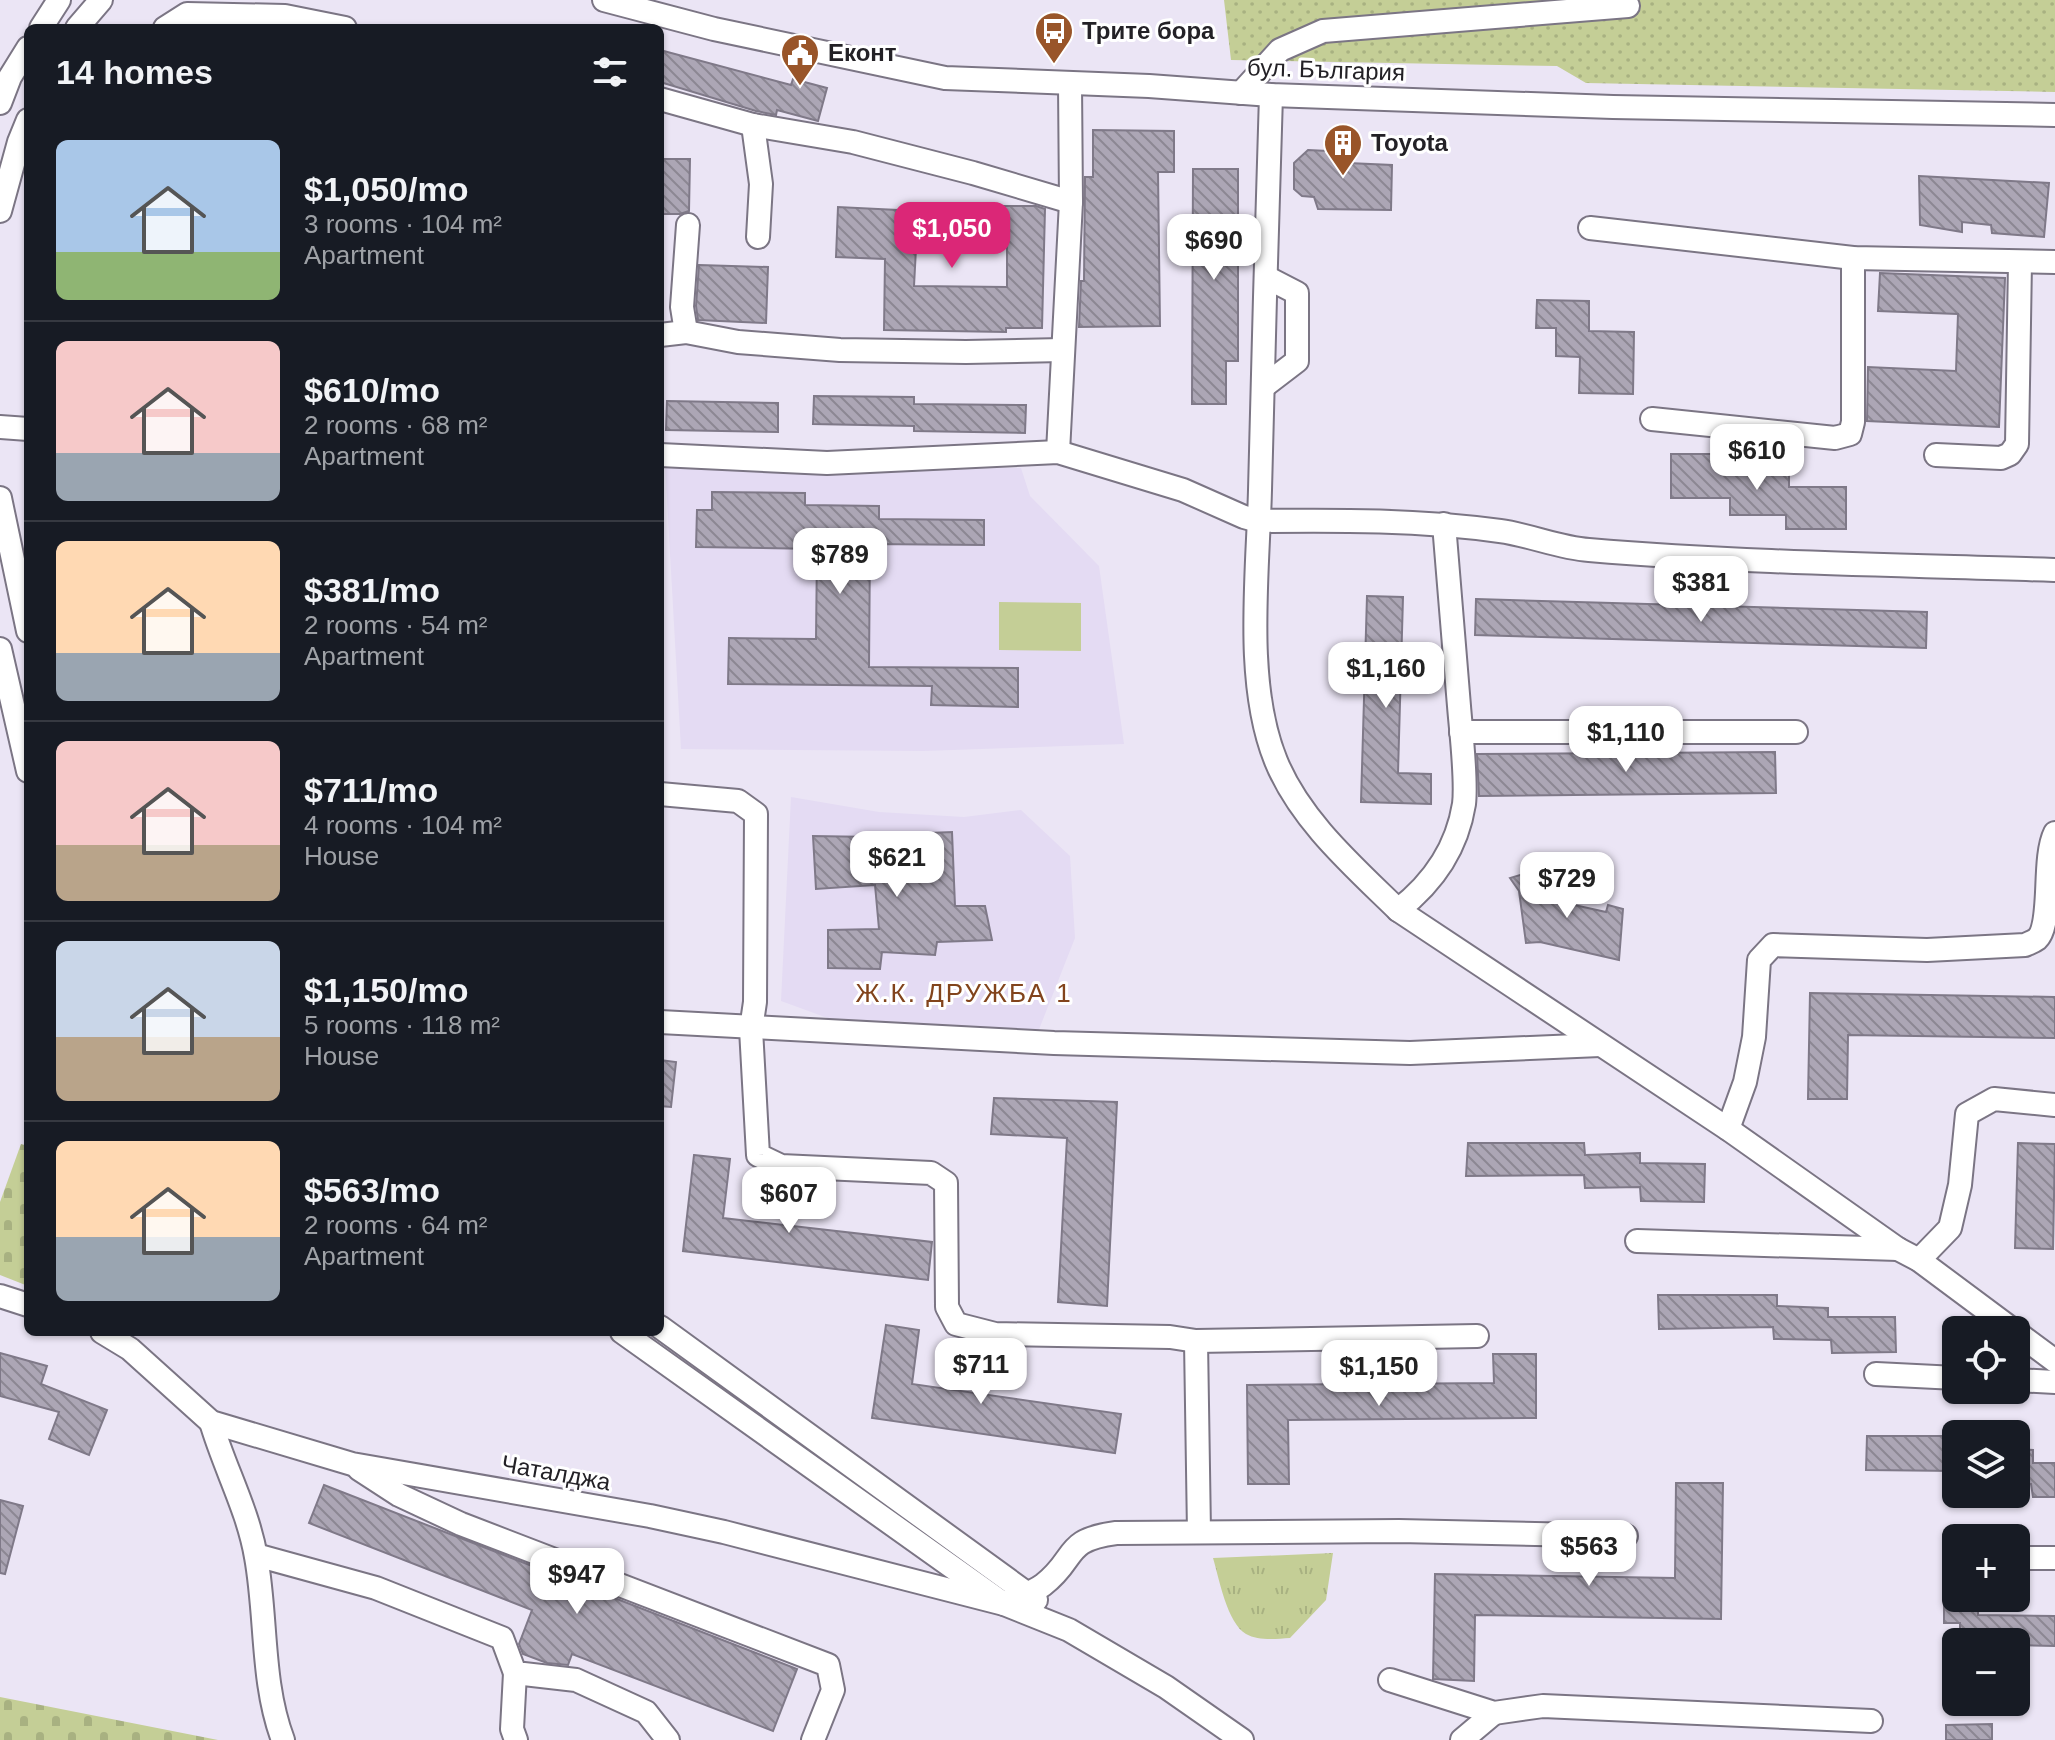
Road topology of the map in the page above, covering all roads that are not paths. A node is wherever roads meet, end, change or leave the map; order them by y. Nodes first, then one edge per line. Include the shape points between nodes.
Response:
1 (59, 0) edge
2 (101, 0) edge
3 (604, 0) edge
4 (1628, 6) dead end
5 (44, 24) edge
6 (77, 24) edge
7 (171, 24) edge
8 (325, 24) edge
9 (24, 54) edge
10 (24, 65) edge
11 (5, 81) edge
12 (1070, 84) junction
13 (1241, 93) junction
14 (1271, 95) junction
15 (664, 100) edge
16 (0, 103) edge
17 (2055, 115) edge
18 (753, 125) junction
19 (24, 130) edge
20 (1071, 202) junction
21 (0, 211) edge
22 (688, 225) dead end
23 (1590, 228) dead end
24 (758, 237) dead end
25 (1853, 258) junction
26 (2020, 262) junction
27 (2055, 262) edge
28 (1266, 277) junction
29 (686, 332) junction
30 (664, 335) edge
31 (1062, 350) junction
32 (1263, 387) junction
33 (1652, 419) dead end
34 (0, 427) edge
35 (24, 429) edge
36 (1058, 452) junction
37 (664, 455) edge
38 (1936, 455) dead end
39 (0, 498) edge
40 (1259, 521) junction
41 (1444, 524) junction
42 (2054, 570) edge
43 (24, 612) edge
44 (0, 649) edge
45 (1461, 732) junction
46 (1796, 732) dead end
47 (24, 754) edge
48 (664, 794) edge
49 (2055, 833) edge
50 (1398, 910) junction
51 (664, 1022) edge
52 (751, 1029) junction
53 (1600, 1045) junction
54 (2055, 1105) edge
55 (1728, 1129) junction
56 (1637, 1241) dead end
57 (1898, 1249) junction
58 (1919, 1260) junction
59 (0, 1296) edge
60 (24, 1304) edge
61 (1995, 1316) edge
62 (664, 1330) edge
63 (109, 1336) edge
64 (628, 1336) edge
65 (1477, 1336) dead end
66 (1196, 1341) junction
67 (2030, 1342) edge
68 (2055, 1361) edge
69 (1876, 1374) dead end
70 (1942, 1377) edge
71 (2030, 1381) edge
72 (2055, 1382) edge
73 (211, 1422) junction
74 (352, 1464) junction
75 (1199, 1532) junction
76 (1626, 1536) dead end
77 (256, 1555) junction
78 (2030, 1558) edge
79 (2055, 1558) edge
80 (1028, 1593) junction
81 (1004, 1604) junction
82 (1069, 1630) junction
83 (515, 1673) junction
84 (1390, 1680) dead end
85 (1494, 1713) junction
86 (1871, 1721) dead end
87 (283, 1740) edge
88 (516, 1740) edge
89 (668, 1740) edge
90 (813, 1740) edge
91 (1242, 1740) edge
92 (1462, 1740) edge

1 - 5 street
2 - 6 street
3 - 12 street, бул. България via 945,78
4 - 13 street via 1323,31 1280,50
7 - 8 street via 187,14 285,16
9 - 11 street
10 - 11 street
11 - 16 street
12 - 13 street, бул. България
12 - 20 street
13 - 14 street, бул. България
14 - 17 street, бул. България
14 - 28 street
15 - 18 street
18 - 20 street via 853,142
18 - 24 street via 761,184
19 - 21 street
20 - 31 street
22 - 29 street via 682,307
23 - 25 street
25 - 26 street
25 - 33 street via 1850,434 1835,438
26 - 27 street
26 - 38 street via 2017,444 2001,458
28 - 32 street
28 - 32 street via 1297,293 1297,361
29 - 30 street
29 - 31 street via 840,350
31 - 36 street
32 - 40 street
34 - 35 street
36 - 37 street via 827,463
36 - 40 street via 1183,490
39 - 43 street
40 - 41 street
40 - 50 street via 1256,627 1262,719 1276,762 1297,804
41 - 42 street via 1504,531 1584,550
41 - 45 street
44 - 47 street
45 - 46 street
45 - 50 street via 1464,803 1451,847 1431,879
48 - 52 street via 738,801 756,814
49 - 55 street via 2048,852 2044,926 2037,939 2025,945 1927,950 1773,945 1759,960 1754,1037
50 - 53 street
51 - 52 street
52 - 53 street via 1410,1053
52 - 66 street via 758,1155 781,1166 931,1173 946,1183 947,1307 956,1324 995,1334
53 - 55 street
54 - 58 street via 1994,1099 1967,1114 1950,1228
55 - 57 street
56 - 57 street
57 - 58 street
58 - 61 street
59 - 60 street
62 - 80 street
63 - 73 street, Чаталджа
64 - 81 street
65 - 66 street
66 - 75 street
67 - 68 street
69 - 70 street
71 - 72 street
73 - 74 street, Чаталджа
73 - 77 street
74 - 81 street, Чаталджа via 694,1525
74 - 90 street via 399,1495 461,1524 828,1665 833,1690
75 - 76 street
75 - 80 street via 1096,1536 1077,1544 1043,1585
77 - 83 street via 376,1588 502,1638
77 - 87 street via 269,1675
78 - 79 street
80 - 81 street
80 - 82 street
81 - 82 street
82 - 91 street
83 - 88 street
83 - 89 street via 576,1680 646,1712
84 - 85 street
85 - 86 street via 1543,1706
85 - 92 street

